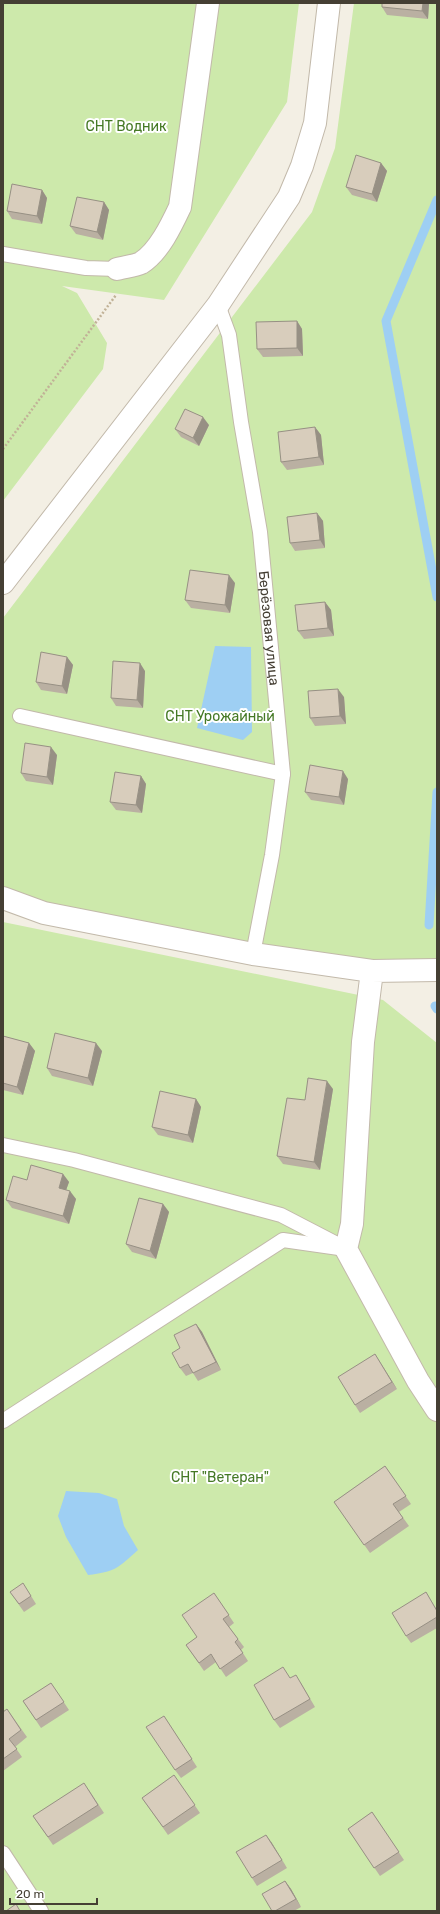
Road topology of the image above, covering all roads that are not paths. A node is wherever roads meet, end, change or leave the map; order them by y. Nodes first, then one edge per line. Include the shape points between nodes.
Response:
1 (208, 3) edge
2 (330, 3) edge
3 (3, 254) edge
4 (117, 269) joint
5 (218, 305) junction
6 (3, 582) edge
7 (20, 716) dead end
8 (283, 774) junction
9 (3, 898) edge
10 (253, 954) junction
11 (437, 970) edge
12 (372, 971) junction
13 (3, 1144) edge
14 (346, 1249) junction
15 (437, 1410) edge
16 (3, 1421) edge
17 (3, 1853) edge
18 (41, 1911) edge

1 - 4 street via 180,207 169,233 150,254 141,262
2 - 5 street via 315,123 302,166 289,197
3 - 4 lane via 86,268
5 - 6 street
5 - 8 lane, Берёзовая улица via 229,335 260,532
7 - 8 lane
8 - 10 lane, Берёзовая улица via 272,855
9 - 10 street via 44,913
10 - 12 street
11 - 12 street
12 - 14 street via 363,1042 352,1224
13 - 14 lane via 74,1160 281,1215
14 - 15 street via 418,1381
14 - 16 lane via 283,1240
17 - 18 lane

